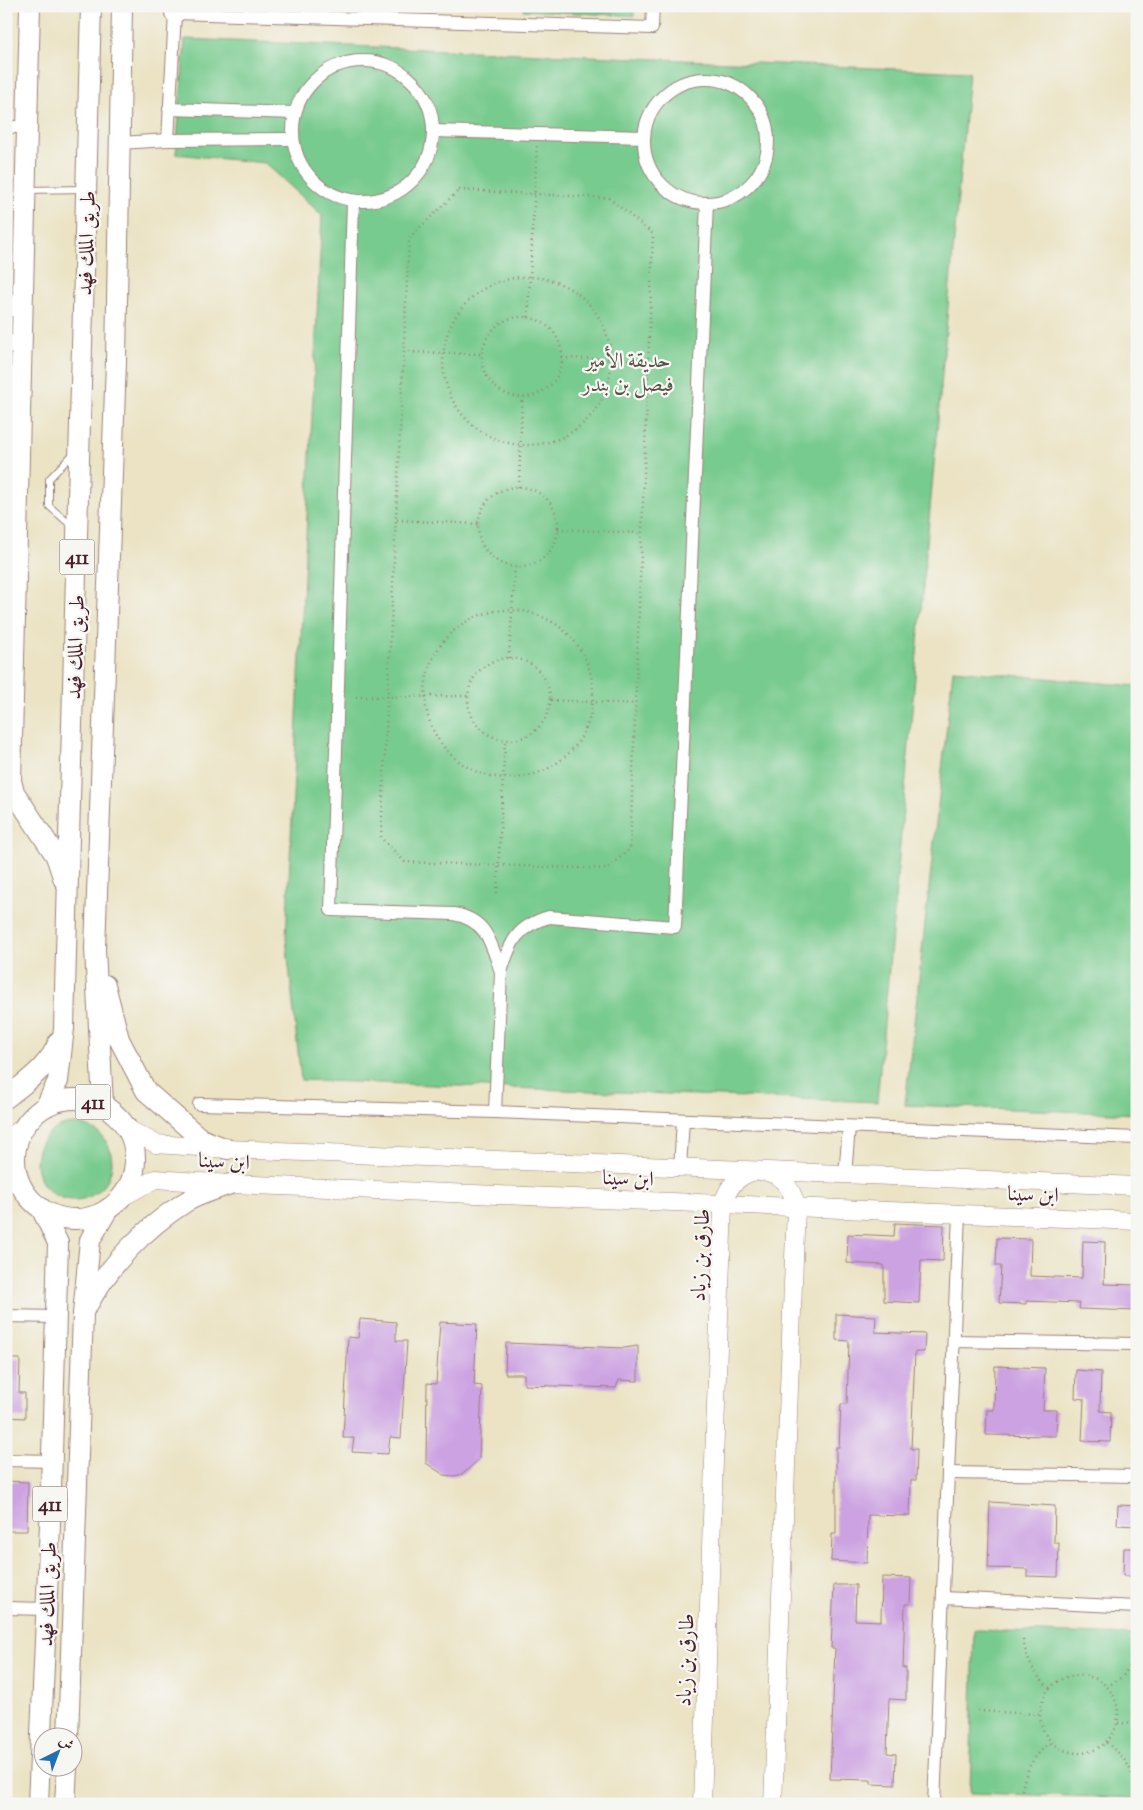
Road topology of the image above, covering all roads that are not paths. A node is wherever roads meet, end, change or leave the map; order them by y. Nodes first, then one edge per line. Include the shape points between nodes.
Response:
1 (30, 6) edge
2 (91, 6) edge
3 (122, 6) edge
4 (653, 6) edge
5 (175, 10) edge
6 (168, 109) junction
7 (295, 113) junction
8 (6, 126) edge
9 (27, 127) junction
10 (433, 131) junction
11 (644, 137) junction
12 (292, 139) junction
13 (168, 140) junction
14 (120, 143) junction
15 (88, 189) junction
16 (25, 190) junction
17 (353, 202) junction
18 (707, 203) junction
19 (14, 307) edge
20 (13, 344) edge
21 (80, 446) junction
22 (78, 532) junction
23 (68, 898) junction
24 (95, 949) junction
25 (501, 972) junction
26 (64, 1028) junction
27 (6, 1098) edge
28 (199, 1104) dead end
29 (102, 1105) junction
30 (46, 1106) junction
31 (495, 1112) junction
32 (683, 1120) junction
33 (849, 1127) junction
34 (23, 1128) junction
35 (128, 1129) junction
36 (6, 1138) edge
37 (1137, 1138) edge
38 (227, 1149) junction
39 (680, 1168) junction
40 (763, 1172) junction
41 (845, 1175) junction
42 (14, 1182) edge
43 (230, 1184) junction
44 (1137, 1186) edge
45 (115, 1203) junction
46 (723, 1204) junction
47 (796, 1207) junction
48 (41, 1208) junction
49 (959, 1214) junction
50 (1137, 1221) edge
51 (83, 1314) junction
52 (6, 1316) edge
53 (56, 1317) junction
54 (954, 1342) junction
55 (1137, 1344) edge
56 (6, 1460) edge
57 (52, 1460) junction
58 (948, 1473) junction
59 (1137, 1476) edge
60 (943, 1598) junction
61 (1137, 1607) edge
62 (6, 1608) edge
63 (46, 1609) junction
64 (68, 1728) edge
65 (66, 1778) edge
66 (38, 1804) edge
67 (65, 1804) edge
68 (702, 1804) edge
69 (773, 1804) edge
70 (934, 1804) edge

1 - 9 main road
2 - 15 main road, طريق الملك فهد / 411
3 - 14 main road, طريق الملك فهد / 411
4 - 5 street via 652,28
5 - 6 street
6 - 7 street
6 - 13 street
7 - 10 street via 305,91 322,74 343,64 367,61 389,66 409,77 424,94 432,115
7 - 12 street
8 - 9 street
9 - 16 main road
10 - 11 street
10 - 17 street via 428,160 416,179 391,196 377,201
11 - 18 street via 648,166 659,183 676,196
11 - 18 street via 644,126 652,107 666,92 684,82 704,78 725,81 758,106 766,125 768,146 763,166 752,184 735,196
12 - 13 street
12 - 17 street via 299,160 312,180 331,194
13 - 14 street
14 - 24 main road, طريق الملك فهد / 411 via 116,361
15 - 16 lane
15 - 21 main road, طريق الملك فهد / 411
16 - 19 main road
17 - 25 street via 331,910 469,917 492,943
18 - 25 street via 675,927 549,917 534,921 520,931 509,945
19 - 20 main road
20 - 23 main road via 11,781 14,792 56,856
21 - 22 main road, طريق الملك فهد / 411
21 - 22 lane via 50,479 49,506
22 - 23 main road, طريق الملك فهد / 411
23 - 26 main road, طريق الملك فهد / 411
24 - 29 main road, طريق الملك فهد / 411
24 - 38 main road via 119,1039 146,1091 201,1139
25 - 31 street
26 - 27 main road via 55,1052 41,1069
26 - 30 main road, طريق الملك فهد / 411 via 58,1081
28 - 31 street
29 - 30 main road, 411 via 84,1099 64,1099
29 - 35 main road, 411 via 117,1115
30 - 34 main road, 411
31 - 32 street
32 - 33 street
32 - 39 street
33 - 37 street
33 - 41 street
34 - 36 street
34 - 42 main road, 411 via 16,1146
35 - 38 street, ابن سينا via 156,1144
35 - 45 main road, 411 via 136,1164 131,1182
38 - 39 street, ابن سينا
39 - 40 street, ابن سينا
40 - 41 street, ابن سينا
40 - 46 street, طارق بن زياد via 741,1176 732,1184
40 - 47 street via 773,1174 786,1183
41 - 44 street, ابن سينا
42 - 48 main road, 411
43 - 45 street, ابن سينا via 155,1179
43 - 46 street, ابن سينا
43 - 51 main road via 185,1202 146,1231 98,1285
45 - 48 main road, 411 via 92,1216 75,1219 57,1216
45 - 51 main road, طريق الملك فهد / 411 via 90,1240
46 - 47 street, ابن سينا
46 - 68 street, طارق بن زياد
47 - 49 street, ابن سينا
47 - 69 street
48 - 53 main road, طريق الملك فهد / 411 via 58,1243
49 - 50 street, ابن سينا
49 - 54 street
51 - 64 main road, طريق الملك فهد / 411
52 - 53 street
53 - 57 main road, طريق الملك فهد / 411
54 - 55 street
54 - 58 street
56 - 57 street
57 - 63 main road, طريق الملك فهد / 411
58 - 59 street
58 - 60 street
60 - 61 street
60 - 70 street
62 - 63 street
63 - 66 main road, طريق الملك فهد / 411
65 - 67 main road

